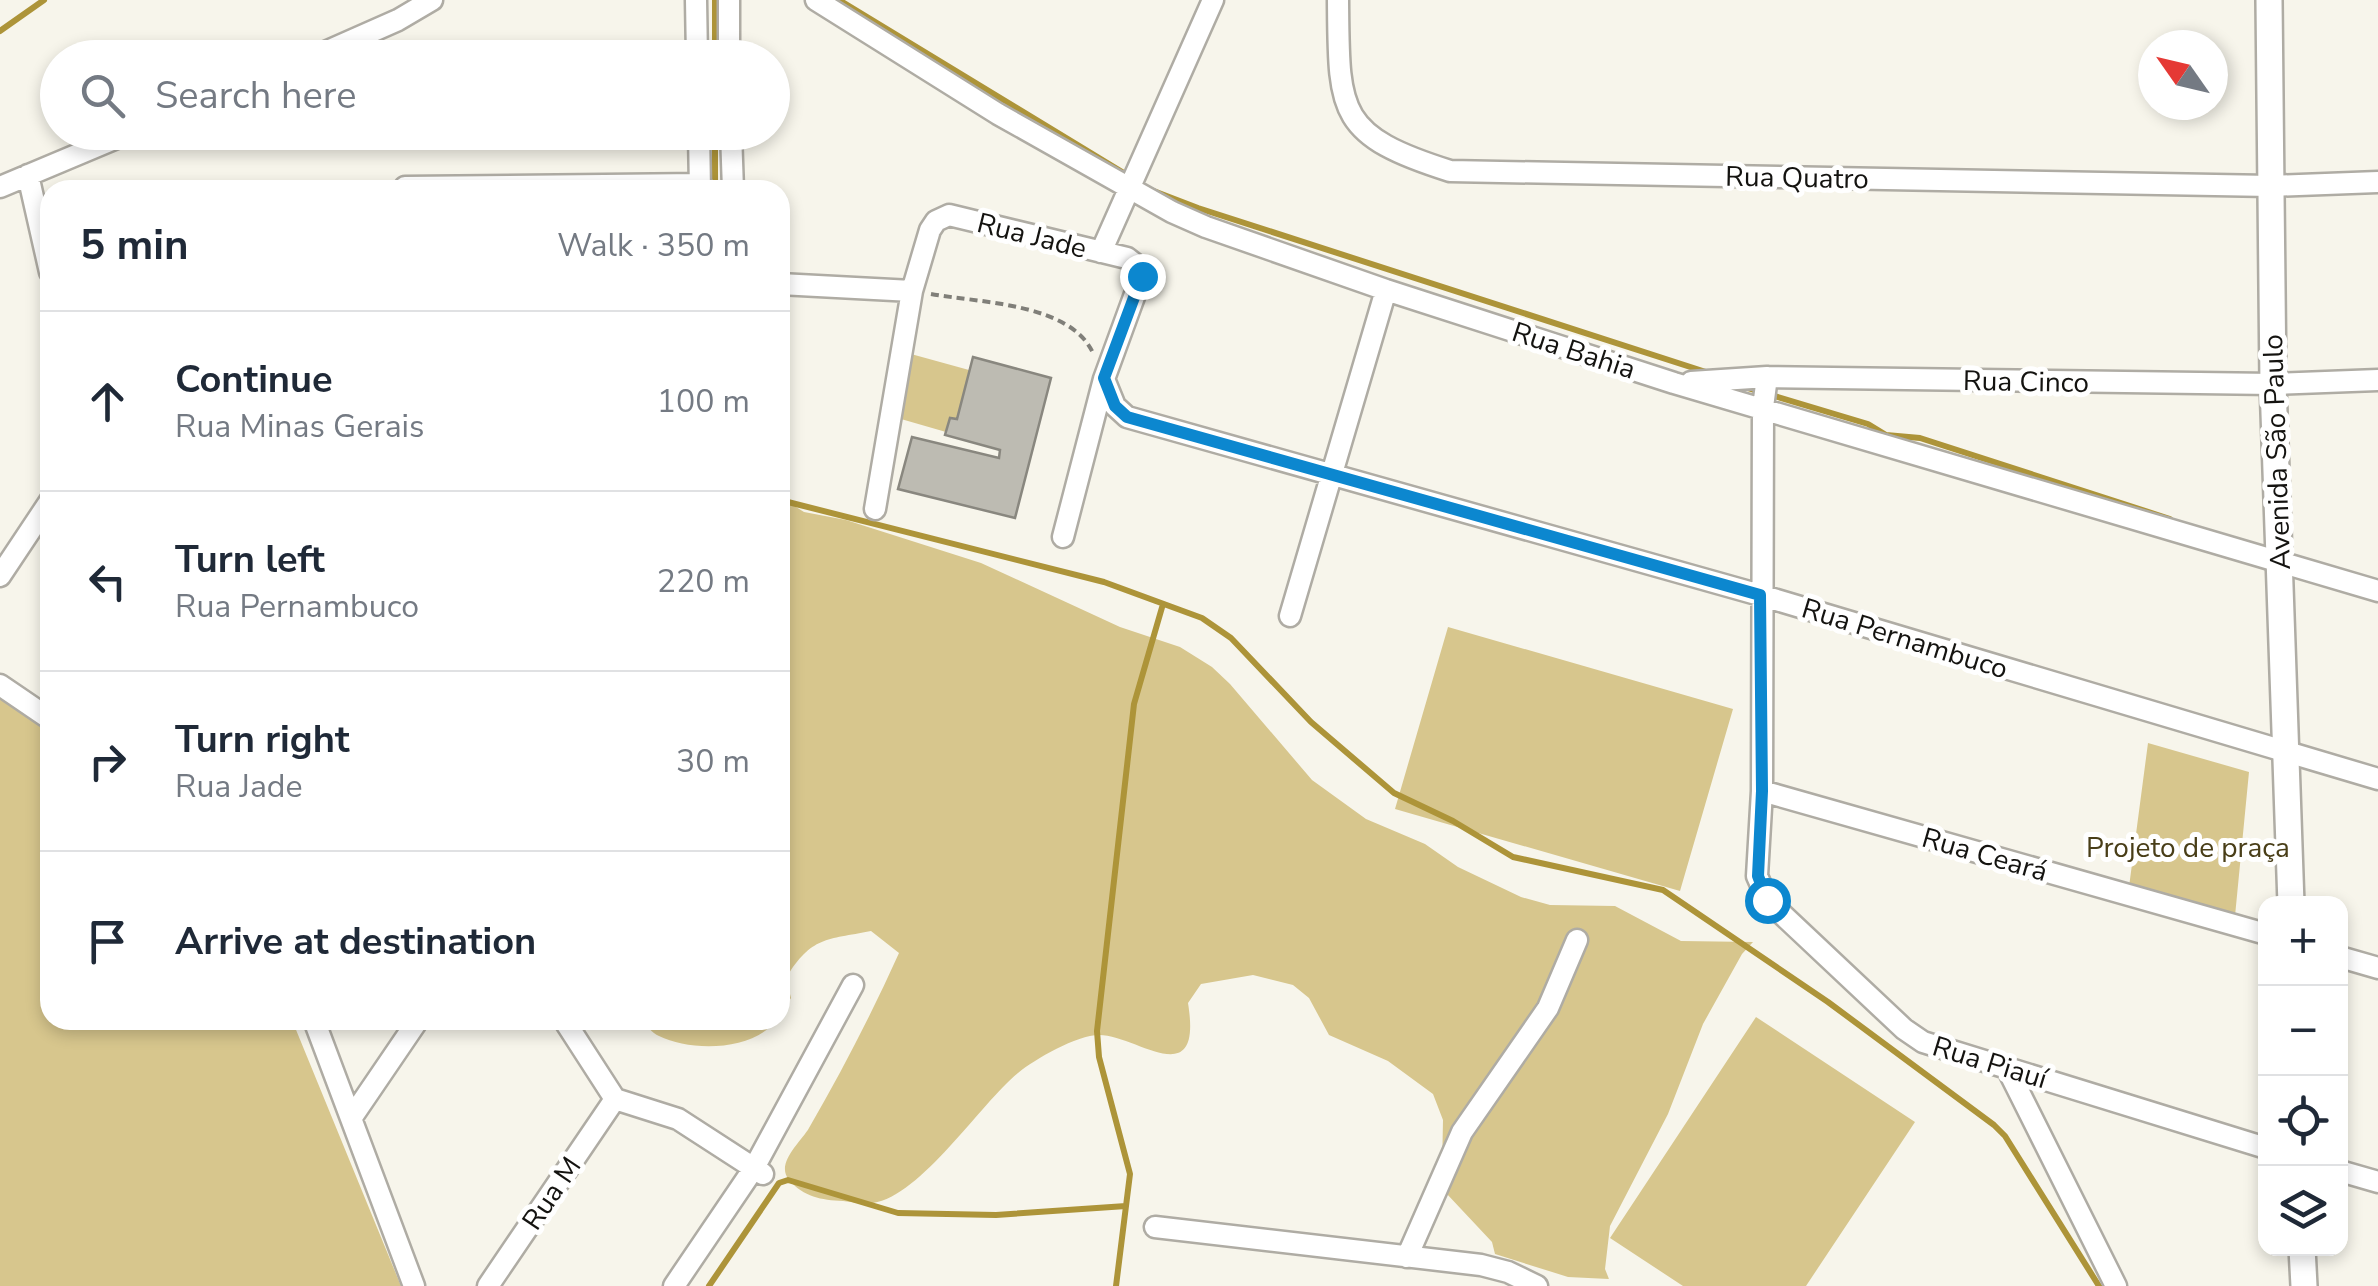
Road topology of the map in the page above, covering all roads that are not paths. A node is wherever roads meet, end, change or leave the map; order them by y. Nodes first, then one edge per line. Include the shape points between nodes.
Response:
1 (696, 0) edge
2 (729, 0) edge
3 (816, 0) edge
4 (1213, 0) edge
5 (1338, 0) edge
6 (2269, 0) edge
7 (430, 1) edge
8 (353, 40) edge
9 (697, 40) edge
10 (729, 40) edge
11 (88, 150) edge
12 (699, 150) edge
13 (731, 150) edge
14 (28, 175) junction
15 (700, 180) edge
16 (732, 180) edge
17 (2378, 182) edge
18 (2271, 186) junction
19 (0, 187) edge
20 (1130, 189) junction
21 (40, 228) edge
22 (1101, 252) junction
23 (790, 285) edge
24 (1386, 290) junction
25 (912, 291) junction
26 (1768, 377) junction
27 (1104, 378) junction
28 (2378, 380) edge
29 (1674, 383) junction
30 (2273, 384) junction
31 (1763, 407) junction
32 (1332, 475) junction
33 (875, 509) dead end
34 (40, 516) edge
35 (1062, 537) dead end
36 (2279, 563) junction
37 (0, 576) edge
38 (2378, 591) edge
39 (1760, 595) junction
40 (1290, 616) dead end
41 (0, 684) edge
42 (40, 712) edge
43 (2287, 752) junction
44 (2378, 779) edge
45 (1762, 791) junction
46 (2291, 896) edge
47 (2258, 932) edge
48 (1577, 940) dead end
49 (2348, 959) edge
50 (2378, 968) edge
51 (853, 985) dead end
52 (318, 1030) edge
53 (411, 1030) edge
54 (570, 1030) edge
55 (2008, 1068) junction
56 (614, 1099) junction
57 (352, 1117) junction
58 (2258, 1146) edge
59 (760, 1172) junction
60 (2348, 1173) edge
61 (2378, 1182) edge
62 (1154, 1227) dead end
63 (2302, 1256) edge
64 (1407, 1257) junction
65 (414, 1286) edge
66 (488, 1286) edge
67 (674, 1286) edge
68 (1537, 1286) edge
69 (2116, 1286) edge
70 (2304, 1286) edge

1 - 9 street
2 - 10 street
3 - 20 street, Rua Bahia
4 - 20 street
5 - 18 street, Rua Quatro via 1338,76 1347,110 1372,140 1450,170
6 - 18 street, Avenida São Paulo
7 - 8 street
11 - 14 street
12 - 15 street
13 - 16 street
14 - 19 street
14 - 21 street
17 - 18 street, Rua Quatro
18 - 30 street, Avenida São Paulo
20 - 22 street
20 - 24 street, Rua Bahia via 1206,227
22 - 25 street, Rua Jade via 942,216 930,230
22 - 27 street, Rua Jade via 1135,263 1142,276
23 - 25 street
24 - 29 street, Rua Bahia
24 - 32 street
25 - 33 street, Rua Jade
26 - 29 street, Rua Cinco
26 - 30 street, Rua Cinco
26 - 31 street
27 - 32 street, Rua Pernambuco via 1127,417
27 - 35 street, Rua Jade
28 - 30 street, Rua Cinco
29 - 31 street, Rua Bahia
30 - 36 street, Avenida São Paulo
31 - 36 street, Rua Bahia
31 - 39 street
32 - 39 street, Rua Pernambuco
32 - 40 street
34 - 37 street
36 - 38 street, Rua Bahia
36 - 43 street, Avenida São Paulo
39 - 43 street, Rua Pernambuco
39 - 45 street
41 - 42 street
43 - 44 street, Rua Pernambuco
43 - 46 street, Avenida São Paulo
45 - 47 street, Rua Ceará
45 - 55 street, Rua Piauí via 1758,876 1774,907 1904,1030 1931,1046
48 - 64 street via 1548,1008 1462,1132
49 - 50 street
51 - 59 street
52 - 57 street
53 - 57 street
54 - 56 street
55 - 58 street, Rua Piauí
55 - 69 street
56 - 59 street via 678,1119
56 - 66 street, Rua M
57 - 65 street
59 - 67 street
60 - 61 street
62 - 64 street
63 - 70 street
64 - 68 street via 1481,1265

